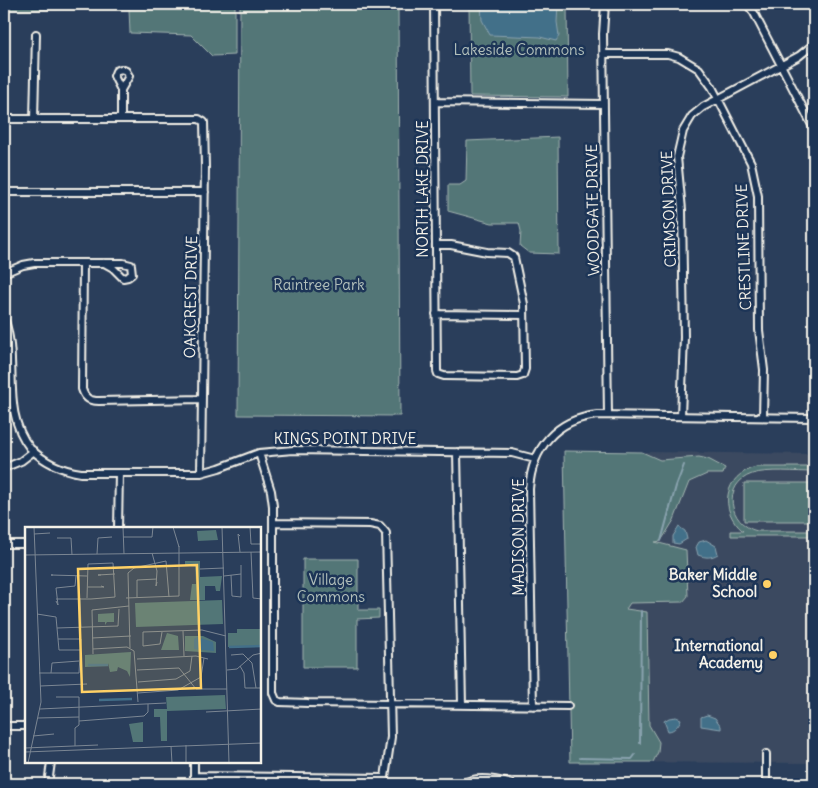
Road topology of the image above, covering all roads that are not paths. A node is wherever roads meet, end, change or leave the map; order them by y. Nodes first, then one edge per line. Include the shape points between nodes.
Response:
1 (434, 4) edge
2 (605, 4) edge
3 (747, 4) edge
4 (36, 34) dead end
5 (814, 44) edge
6 (603, 54) junction
7 (781, 66) junction
8 (121, 90) dead end
9 (718, 98) junction
10 (435, 102) junction
11 (604, 104) junction
12 (4, 119) edge
13 (34, 119) junction
14 (121, 119) junction
15 (814, 129) edge
16 (4, 192) edge
17 (205, 192) junction
18 (436, 245) junction
19 (84, 263) junction
20 (104, 263) dead end
21 (4, 273) edge
22 (436, 314) junction
23 (524, 315) junction
24 (4, 318) edge
25 (202, 399) junction
26 (608, 416) junction
27 (681, 416) junction
28 (764, 417) junction
29 (814, 418) edge
30 (34, 451) junction
31 (457, 452) junction
32 (258, 454) junction
33 (535, 459) junction
34 (4, 468) edge
35 (119, 473) junction
36 (202, 473) junction
37 (273, 523) junction
38 (118, 527) edge
39 (4, 544) edge
40 (25, 544) edge
41 (391, 705) junction
42 (462, 705) junction
43 (533, 706) junction
44 (568, 706) dead end
45 (4, 726) edge
46 (25, 726) edge
47 (766, 754) dead end
48 (51, 763) edge
49 (194, 763) edge
50 (194, 776) junction
51 (385, 781) edge
52 (48, 784) edge
53 (194, 784) edge
54 (463, 784) edge
55 (512, 784) edge
56 (766, 784) edge

1 - 10 street, NORTH LAKE DRIVE
2 - 6 street, WOODGATE DRIVE
3 - 7 street
4 - 13 street
5 - 7 street, CRIMSON DRIVE
6 - 9 street, CRESTLINE DRIVE via 655,52 679,57 699,69
6 - 11 street, WOODGATE DRIVE
7 - 9 street, CRIMSON DRIVE
7 - 15 street
8 - 14 street
9 - 27 street, CRIMSON DRIVE via 692,116 683,131 677,157 684,288
9 - 28 street, CRESTLINE DRIVE via 751,163 757,189
10 - 11 street
10 - 18 street, NORTH LAKE DRIVE
11 - 26 street, WOODGATE DRIVE
12 - 13 street
13 - 14 street
14 - 17 street, OAKCREST DRIVE via 199,119 204,122
16 - 17 street
17 - 25 street, OAKCREST DRIVE
18 - 22 street, NORTH LAKE DRIVE
18 - 23 street via 508,253 514,257
19 - 20 street
19 - 21 street via 30,264
19 - 25 street via 82,384 86,398 99,401
22 - 23 street
22 - 23 street, NORTH LAKE DRIVE via 438,374 517,377 523,375 525,369
24 - 30 street, KINGS POINT DRIVE via 10,346 11,413 19,432
25 - 36 street, OAKCREST DRIVE
26 - 27 street, MADISON DRIVE
26 - 33 street, MADISON DRIVE via 587,417 568,423 548,439
27 - 28 street, MADISON DRIVE
28 - 29 street, MADISON DRIVE
30 - 34 street
30 - 35 street, KINGS POINT DRIVE via 65,470
31 - 32 street, KINGS POINT DRIVE via 293,450
31 - 33 street, KINGS POINT DRIVE via 515,454
31 - 42 street
32 - 36 street, KINGS POINT DRIVE
32 - 37 street via 271,491
33 - 43 street, MADISON DRIVE via 529,489
35 - 36 street, KINGS POINT DRIVE
35 - 38 street
37 - 41 street via 370,524 384,529 388,540
37 - 41 street via 276,700 286,703
39 - 40 street
41 - 42 street
41 - 51 street via 391,742
42 - 43 street
43 - 44 street
45 - 46 street
47 - 56 street
48 - 52 street
49 - 50 street
50 - 51 street
50 - 53 street
54 - 55 street via 484,780

